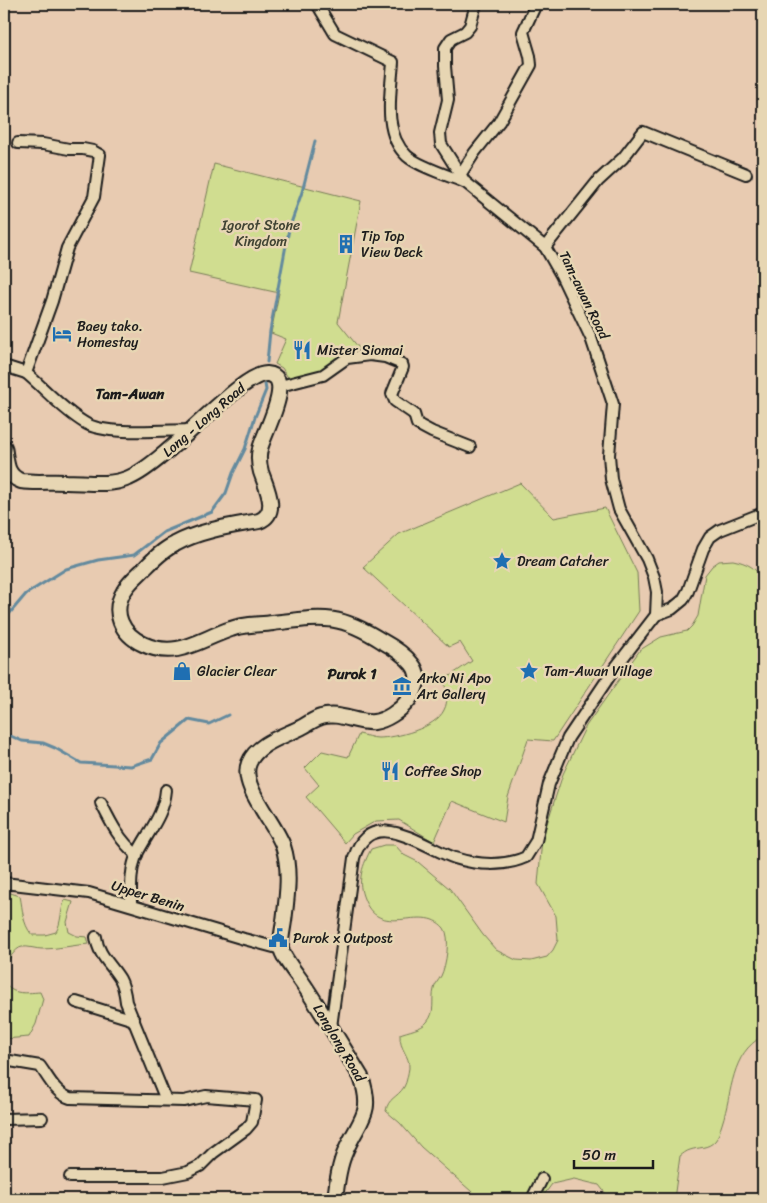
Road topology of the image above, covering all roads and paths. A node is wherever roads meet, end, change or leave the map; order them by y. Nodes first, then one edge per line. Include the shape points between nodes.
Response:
1 (317, 4) edge
2 (476, 4) edge
3 (536, 4) edge
4 (18, 144) dead end
5 (746, 174) dead end
6 (462, 179) junction
7 (544, 247) junction
8 (4, 366) edge
9 (26, 373) junction
10 (280, 386) junction
11 (192, 430) junction
12 (4, 447) edge
13 (470, 447) dead end
14 (763, 513) edge
15 (656, 615) junction
16 (166, 790) dead end
17 (102, 802) dead end
18 (137, 854) junction
19 (4, 883) edge
20 (131, 904) junction
21 (96, 937) dead end
22 (281, 949) junction
23 (76, 1002) dead end
24 (134, 1020) junction
25 (330, 1027) junction
26 (4, 1060) edge
27 (166, 1100) junction
28 (42, 1118) dead end
29 (4, 1119) edge
30 (70, 1177) dead end
31 (542, 1180) dead end
32 (335, 1199) edge
33 (532, 1199) edge

1 - 6 street via 335,34 393,62 390,119 393,133 407,156
2 - 6 street, Tam-awan Road via 470,26 451,39 446,48 448,100 440,133 441,144
3 - 6 street via 523,32 531,65 499,122 475,152
4 - 9 street via 83,149 100,156 94,197 66,248 52,301
5 - 7 street via 643,132
6 - 7 street, Tam-awan Road
7 - 15 street, Tam-awan Road via 561,275 590,338 610,392 613,404 609,455 611,479 619,509 654,577
8 - 9 street
9 - 11 street via 86,424 116,430
10 - 11 main road, Long - Long Road via 274,375 259,374
10 - 13 street via 323,375 347,358 392,358 403,367 392,394 394,401 414,414 417,424
10 - 22 main road via 259,456 260,470 270,498 267,518 176,543 131,581 121,596 117,611 119,621 129,634 142,643 166,650 188,647 241,626 317,618 340,620 367,631 396,649 416,670 418,681 414,690 403,706 388,716 372,722 340,716 319,717 264,746 248,765 251,787 281,840 287,861
11 - 12 main road, Long - Long Road via 155,463 118,482 21,481 8,470
14 - 15 street via 710,537 683,600
15 - 25 street via 614,668 568,738 550,784 536,841 526,857 503,864 484,863 456,858 396,832 374,833 363,838 354,858
16 - 18 street via 160,814
17 - 18 street via 118,835
18 - 20 street
19 - 20 street, Upper Benin via 90,893
20 - 22 street, Upper Benin
21 - 24 street via 101,953 120,979
22 - 25 main road, Longlong Road
23 - 24 street
24 - 27 street
25 - 32 main road, Longlong Road via 361,1077 367,1104 341,1162
26 - 27 street via 40,1066 58,1091 70,1098
27 - 30 street via 184,1101 206,1096 256,1100 252,1122 246,1129 188,1172 164,1177
28 - 29 street
31 - 33 street

